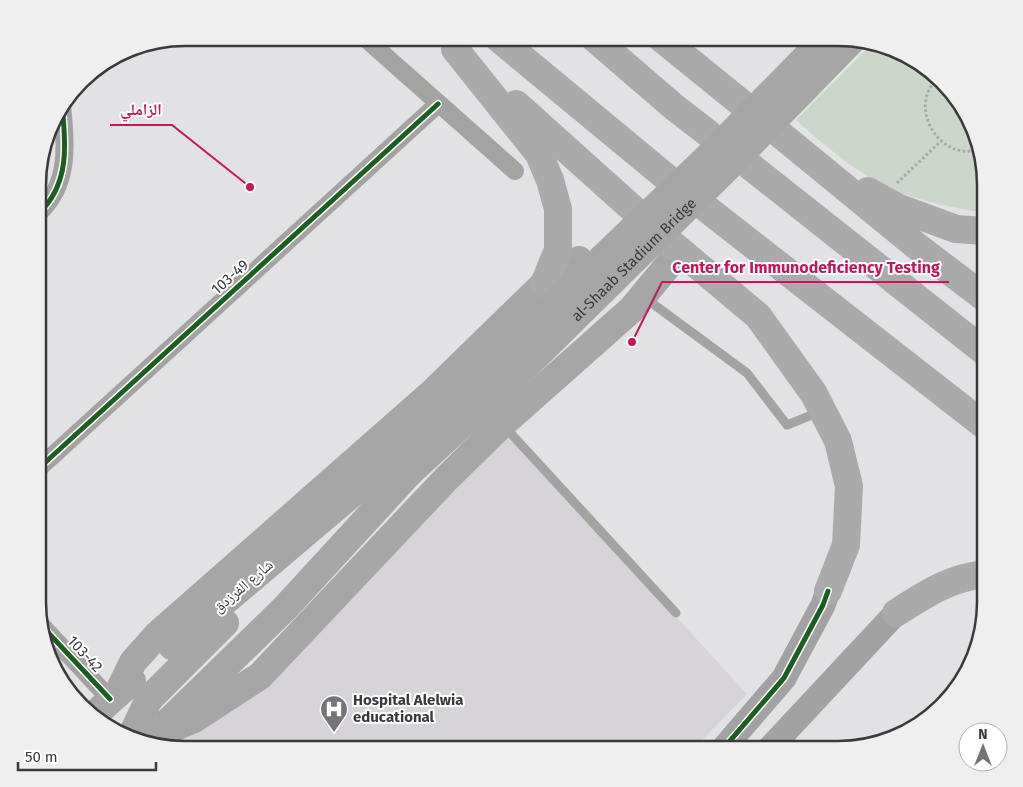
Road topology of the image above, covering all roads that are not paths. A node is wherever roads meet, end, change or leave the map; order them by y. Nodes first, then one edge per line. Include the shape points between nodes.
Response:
1 (374, 46) edge
2 (452, 46) edge
3 (453, 46) edge
4 (508, 46) edge
5 (604, 47) edge
6 (672, 47) edge
7 (816, 47) edge
8 (845, 47) edge
9 (740, 102) dead end
10 (438, 104) junction
11 (63, 120) edge
12 (709, 134) dead end
13 (750, 166) dead end
14 (516, 171) dead end
15 (666, 177) dead end
16 (46, 206) edge
17 (633, 209) dead end
18 (707, 209) dead end
19 (977, 230) edge
20 (676, 248) joint
21 (579, 260) dead end
22 (544, 284) junction
23 (977, 292) edge
24 (639, 294) junction
25 (977, 345) edge
26 (823, 411) junction
27 (976, 419) edge
28 (502, 424) junction
29 (47, 461) edge
30 (402, 466) junction
31 (976, 575) edge
32 (828, 591) joint
33 (676, 613) dead end
34 (896, 613) joint
35 (51, 636) edge
36 (107, 703) edge
37 (148, 736) edge
38 (152, 737) edge
39 (731, 741) edge
40 (777, 741) edge

1 - 10 street
2 - 22 highway via 539,154 550,180 558,209 558,250
3 - 17 highway
4 - 15 highway
5 - 12 highway
6 - 9 highway
7 - 30 main road, al-Shaab Stadium Bridge, bridge
8 - 30 main road, al-Shaab Stadium Bridge, bridge via 530,362
10 - 14 street
10 - 29 street, 103-49
11 - 16 street via 63,168 58,187
13 - 25 highway
18 - 27 highway
19 - 23 highway via 956,228 880,199 781,134
20 - 24 main road
20 - 26 highway via 758,316
21 - 22 main road
22 - 36 main road via 432,393 157,635 134,662
24 - 26 lane via 747,373 787,425
24 - 28 main road
26 - 32 highway via 838,441 849,486 846,545
28 - 33 lane
28 - 38 main road via 260,676 194,719
30 - 36 main road, شارع الفرزدق
30 - 37 main road via 286,607
31 - 34 highway via 936,587
32 - 39 street via 784,678
34 - 40 street
35 - 36 street, 103-42

